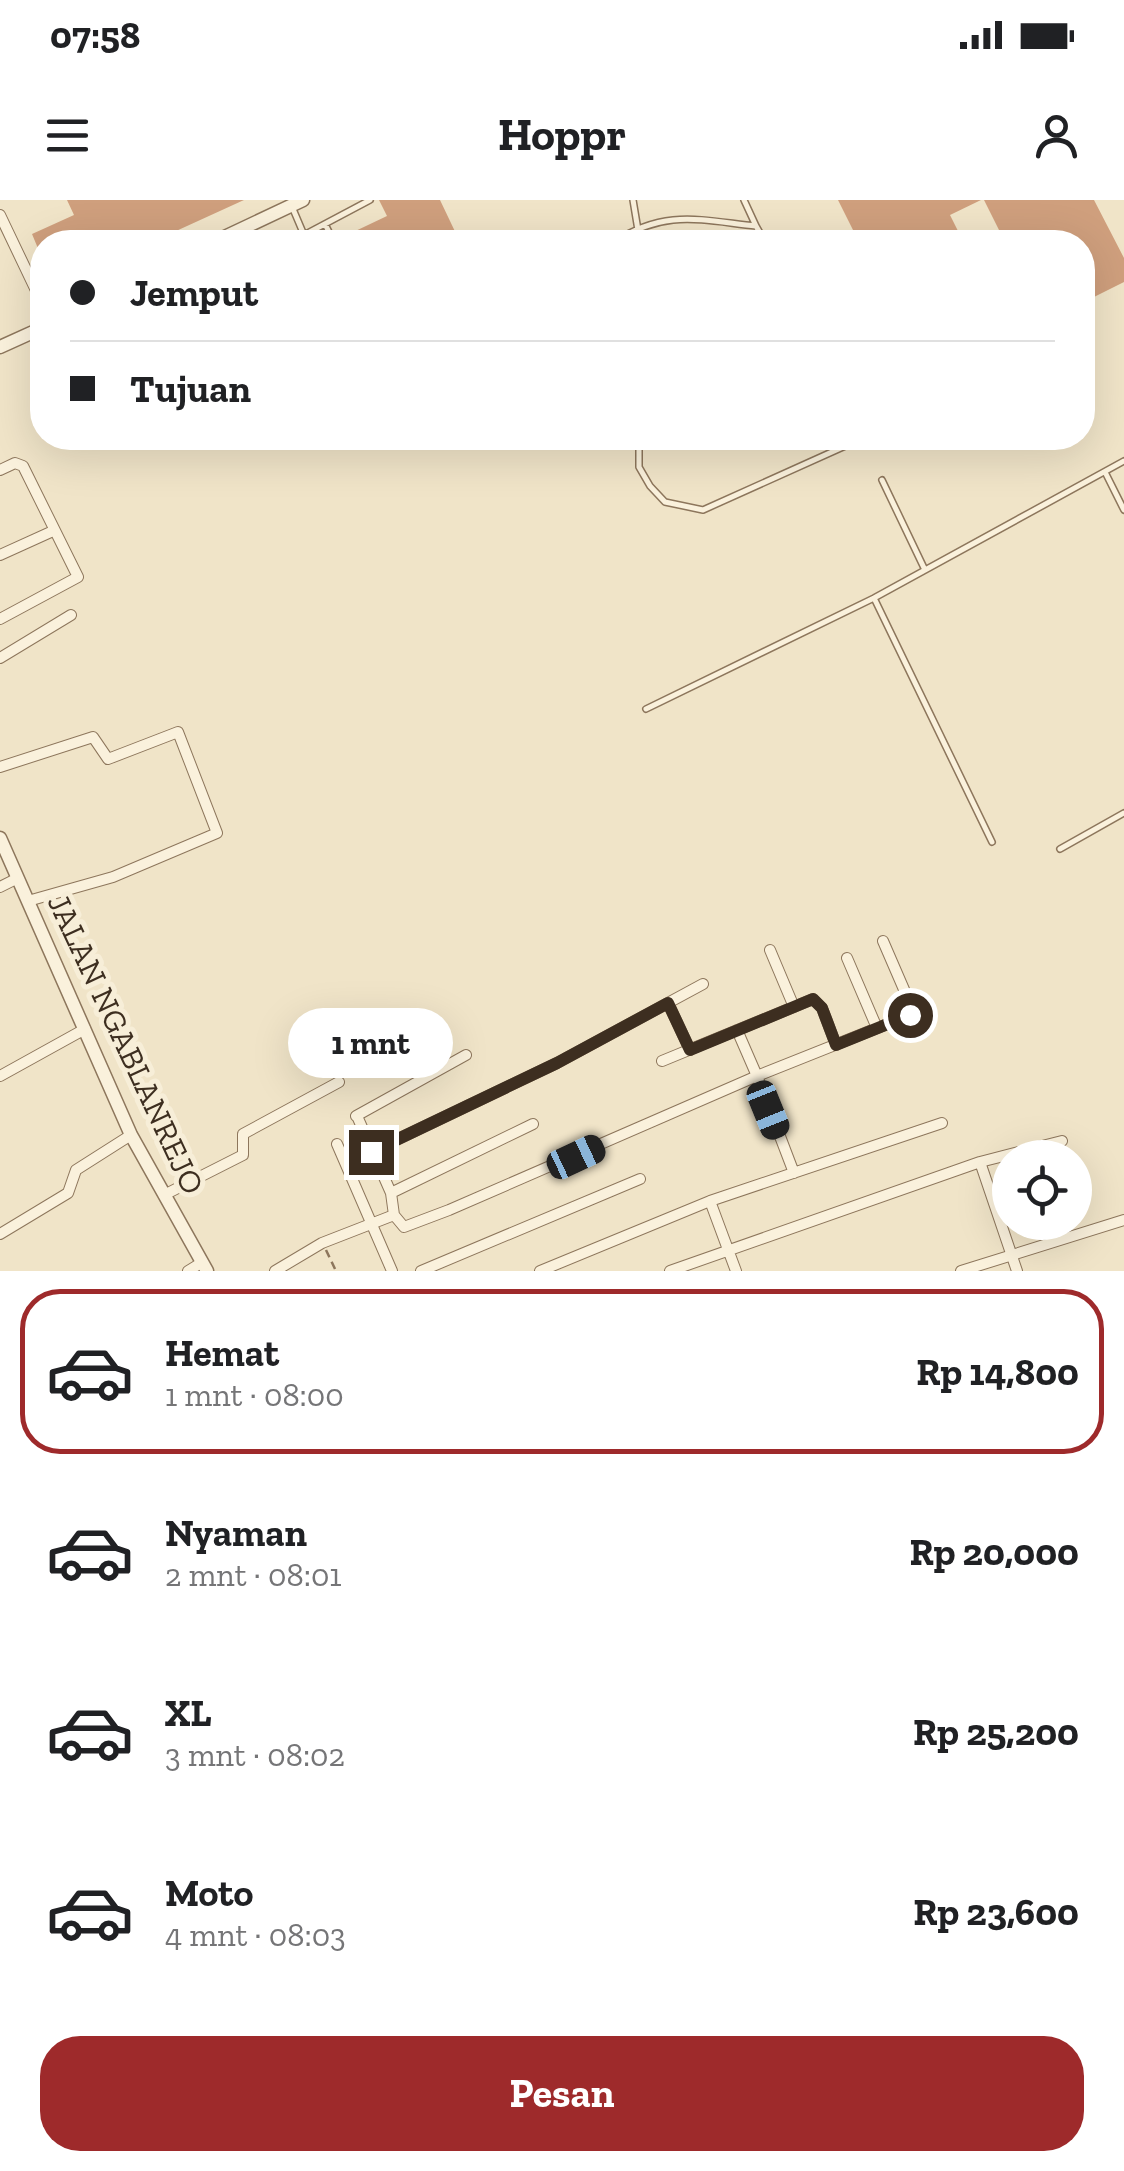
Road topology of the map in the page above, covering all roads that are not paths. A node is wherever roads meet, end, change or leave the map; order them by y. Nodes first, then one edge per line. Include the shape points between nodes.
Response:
1 (370, 200) edge
2 (634, 200) edge
3 (756, 200) edge
4 (746, 202) edge
5 (297, 203) edge
6 (0, 215) edge
7 (325, 224) junction
8 (756, 226) junction
9 (635, 229) joint
10 (240, 230) edge
11 (304, 230) edge
12 (317, 230) edge
13 (328, 230) edge
14 (758, 230) edge
15 (30, 277) edge
16 (30, 333) edge
17 (0, 347) edge
18 (639, 450) edge
19 (836, 450) edge
20 (1124, 461) edge
21 (0, 470) edge
22 (1104, 472) junction
23 (882, 480) dead end
24 (1124, 510) edge
25 (53, 531) junction
26 (0, 556) edge
27 (925, 570) junction
28 (874, 598) junction
29 (71, 615) dead end
30 (0, 619) edge
31 (0, 658) edge
32 (646, 709) dead end
33 (0, 767) edge
34 (1124, 812) edge
35 (0, 838) edge
36 (992, 842) dead end
37 (1060, 848) dead end
38 (18, 878) junction
39 (0, 888) edge
40 (28, 900) junction
41 (883, 941) dead end
42 (770, 950) dead end
43 (847, 958) dead end
44 (704, 984) dead end
45 (668, 1003) junction
46 (794, 1007) junction
47 (878, 1028) junction
48 (86, 1030) junction
49 (737, 1030) junction
50 (836, 1045) junction
51 (690, 1050) junction
52 (466, 1055) dead end
53 (662, 1061) dead end
54 (0, 1076) edge
55 (757, 1076) junction
56 (338, 1082) dead end
57 (942, 1123) dead end
58 (534, 1124) dead end
59 (130, 1135) junction
60 (336, 1144) dead end
61 (371, 1152) junction
62 (992, 1159) edge
63 (980, 1162) junction
64 (794, 1173) junction
65 (640, 1178) dead end
66 (391, 1193) junction
67 (164, 1196) junction
68 (710, 1202) junction
69 (394, 1215) junction
70 (1124, 1220) edge
71 (368, 1224) junction
72 (0, 1234) edge
73 (727, 1248) junction
74 (1011, 1256) junction
75 (204, 1267) edge
76 (188, 1271) edge
77 (276, 1271) edge
78 (392, 1271) edge
79 (421, 1271) edge
80 (540, 1271) edge
81 (670, 1271) edge
82 (736, 1271) edge
83 (961, 1271) edge
84 (1017, 1271) edge

1 - 7 lane
2 - 9 lane
3 - 4 lane
4 - 8 lane
5 - 10 street
5 - 11 lane
6 - 15 street
7 - 12 lane
7 - 13 lane
8 - 9 lane via 674,217
8 - 14 lane
16 - 17 street
18 - 19 lane via 639,467 665,502 703,510
20 - 22 lane
21 - 25 street via 23,466
22 - 24 lane
22 - 27 lane
23 - 27 lane
25 - 26 street
25 - 30 street via 78,580
27 - 28 lane
28 - 32 lane
28 - 36 lane
29 - 31 street
33 - 40 street via 93,737 108,759 178,732 217,833 112,876
34 - 37 lane
35 - 38 street, JALAN NGABLANREJO
38 - 39 street
38 - 40 street, JALAN NGABLANREJO
40 - 48 street, JALAN NGABLANREJO
41 - 47 street via 912,1013
42 - 46 street
43 - 47 street
44 - 45 street
45 - 51 street
45 - 61 street
46 - 49 street
46 - 50 street via 817,1001
47 - 50 street
48 - 54 street
48 - 59 street, JALAN NGABLANREJO
49 - 51 street
49 - 55 street
50 - 55 street
51 - 53 street
52 - 61 street via 356,1116
55 - 64 street
55 - 69 street via 450,1210 404,1227
56 - 67 street via 243,1134 243,1155
57 - 64 street
58 - 66 street
59 - 67 street, JALAN NGABLANREJO
59 - 72 street via 76,1170 68,1194
60 - 71 street
61 - 66 street
62 - 63 street
63 - 73 street
63 - 74 street
64 - 68 street
65 - 79 street
66 - 69 street
67 - 75 street, JALAN NGABLANREJO
68 - 73 street
68 - 80 street
69 - 71 street
70 - 74 street
71 - 77 street
71 - 78 street
73 - 81 street
73 - 82 street
74 - 83 street
74 - 84 street
75 - 76 street

